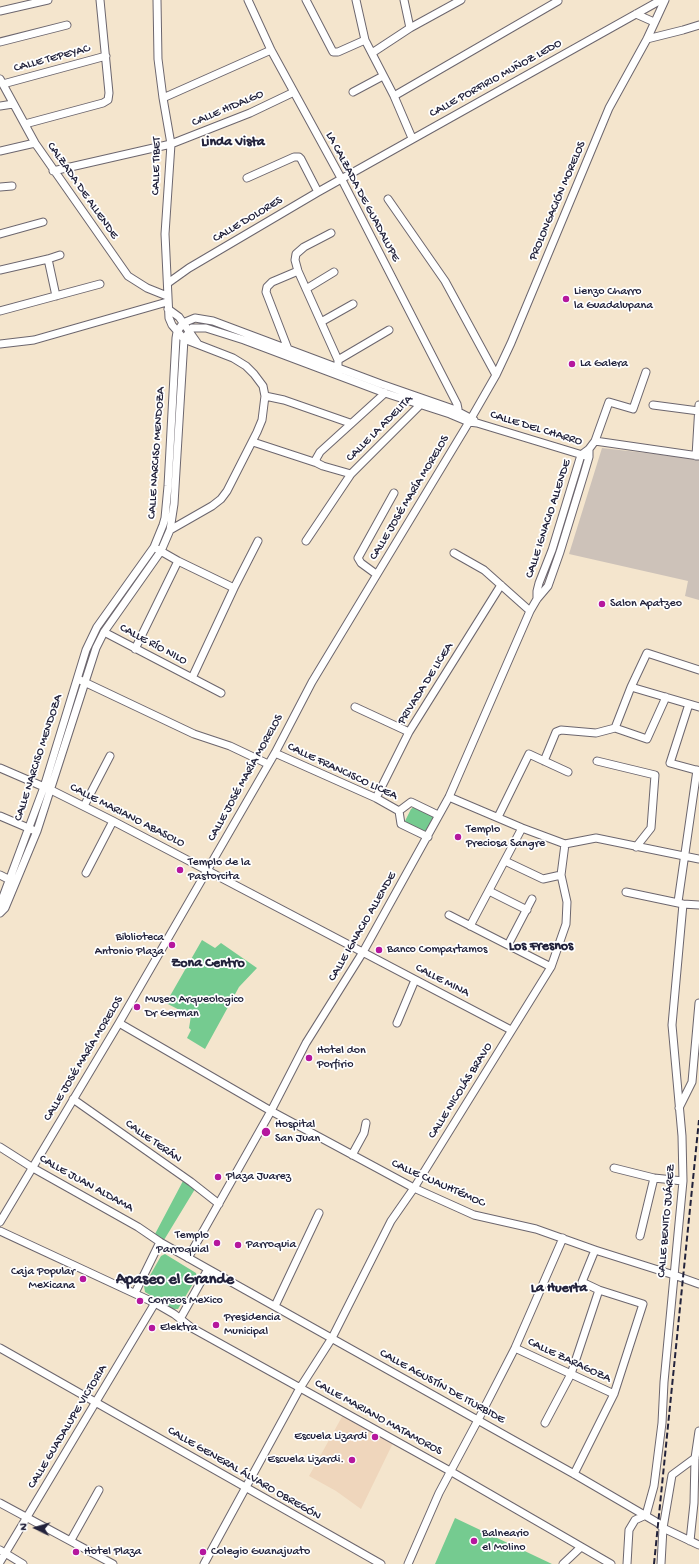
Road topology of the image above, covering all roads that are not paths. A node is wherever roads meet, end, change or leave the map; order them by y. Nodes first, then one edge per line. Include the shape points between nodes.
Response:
1 (48, 0) edge
2 (100, 0) edge
3 (157, 0) edge
4 (248, 0) edge
5 (306, 0) edge
6 (356, 0) edge
7 (404, 0) edge
8 (462, 0) edge
9 (661, 0) edge
10 (665, 0) edge
11 (558, 1) dead end
12 (453, 2) edge
13 (0, 11) edge
14 (636, 14) junction
15 (654, 22) junction
16 (67, 25) dead end
17 (699, 25) edge
18 (410, 28) junction
19 (647, 38) junction
20 (365, 40) junction
21 (0, 42) edge
22 (271, 50) junction
23 (372, 53) junction
24 (106, 56) junction
25 (383, 76) junction
26 (1, 81) edge
27 (294, 92) junction
28 (354, 92) dead end
29 (394, 96) junction
30 (163, 98) junction
31 (13, 104) junction
32 (0, 106) edge
33 (25, 124) junction
34 (412, 138) junction
35 (35, 143) junction
36 (171, 144) junction
37 (0, 152) edge
38 (53, 171) junction
39 (247, 178) dead end
40 (342, 178) junction
41 (12, 186) dead end
42 (0, 187) edge
43 (318, 192) junction
44 (388, 199) dead end
45 (43, 222) dead end
46 (331, 233) dead end
47 (0, 234) edge
48 (60, 255) dead end
49 (48, 259) junction
50 (0, 270) edge
51 (298, 271) junction
52 (334, 272) dead end
53 (168, 282) junction
54 (100, 284) dead end
55 (306, 289) junction
56 (56, 296) junction
57 (167, 302) junction
58 (353, 304) dead end
59 (0, 311) edge
60 (321, 322) junction
61 (183, 323) junction
62 (189, 330) junction
63 (390, 330) dead end
64 (177, 332) junction
65 (246, 337) junction
66 (184, 339) junction
67 (0, 344) edge
68 (198, 344) junction
69 (288, 349) junction
70 (338, 360) junction
71 (338, 371) junction
72 (646, 372) dead end
73 (496, 375) junction
74 (385, 393) junction
75 (265, 396) junction
76 (423, 402) junction
77 (653, 405) dead end
78 (699, 409) edge
79 (457, 410) junction
80 (470, 420) junction
81 (350, 423) junction
82 (595, 441) junction
83 (253, 442) junction
84 (589, 453) junction
85 (581, 455) junction
86 (697, 456) edge
87 (317, 463) junction
88 (351, 474) junction
89 (394, 492) dead end
90 (170, 530) junction
91 (258, 540) dead end
92 (306, 541) dead end
93 (154, 547) junction
94 (161, 551) junction
95 (454, 553) dead end
96 (178, 561) junction
97 (376, 574) junction
98 (501, 585) junction
99 (234, 588) junction
100 (537, 599) junction
101 (530, 611) junction
102 (104, 632) junction
103 (135, 648) junction
104 (699, 670) edge
105 (76, 678) junction
106 (192, 678) junction
107 (84, 681) junction
108 (631, 687) junction
109 (221, 693) dead end
110 (666, 697) junction
111 (689, 704) junction
112 (699, 706) edge
113 (355, 707) dead end
114 (615, 728) junction
115 (409, 732) junction
116 (275, 753) junction
117 (110, 756) dead end
118 (544, 761) junction
119 (597, 761) dead end
120 (268, 764) junction
121 (0, 768) edge
122 (698, 770) edge
123 (568, 772) dead end
124 (44, 787) junction
125 (51, 790) junction
126 (450, 797) junction
127 (376, 798) junction
128 (84, 806) junction
129 (399, 811) junction
130 (438, 815) junction
131 (0, 816) edge
132 (498, 817) junction
133 (112, 820) junction
134 (29, 828) junction
135 (522, 828) junction
136 (37, 831) junction
137 (428, 837) junction
138 (565, 844) junction
139 (636, 847) junction
140 (685, 856) junction
141 (699, 859) edge
142 (505, 862) junction
143 (207, 870) junction
144 (86, 873) dead end
145 (0, 875) edge
146 (561, 875) junction
147 (9, 879) junction
148 (16, 883) junction
149 (489, 891) junction
150 (626, 892) dead end
151 (532, 899) dead end
152 (681, 903) junction
153 (0, 905) edge
154 (699, 905) edge
155 (527, 910) junction
156 (0, 913) edge
157 (449, 915) dead end
158 (470, 926) junction
159 (508, 945) junction
160 (363, 952) junction
161 (551, 967) junction
162 (415, 980) junction
163 (699, 1003) edge
164 (118, 1023) junction
165 (397, 1023) dead end
166 (512, 1030) junction
167 (73, 1099) junction
168 (679, 1108) junction
169 (271, 1111) junction
170 (366, 1123) dead end
171 (0, 1147) edge
172 (352, 1155) junction
173 (33, 1168) junction
174 (614, 1168) dead end
175 (654, 1178) junction
176 (683, 1181) junction
177 (414, 1188) junction
178 (219, 1204) junction
179 (319, 1213) dead end
180 (0, 1222) edge
181 (0, 1231) edge
182 (640, 1236) dead end
183 (563, 1238) junction
184 (160, 1242) junction
185 (595, 1250) junction
186 (188, 1258) junction
187 (208, 1269) junction
188 (674, 1275) junction
189 (699, 1284) edge
190 (599, 1290) junction
191 (135, 1293) junction
192 (155, 1303) junction
193 (275, 1306) junction
194 (180, 1319) junction
195 (332, 1338) junction
196 (0, 1348) edge
197 (515, 1348) junction
198 (571, 1374) junction
199 (300, 1388) junction
200 (614, 1394) junction
201 (96, 1402) junction
202 (478, 1420) junction
203 (545, 1423) dead end
204 (699, 1435) edge
205 (695, 1458) junction
206 (450, 1471) junction
207 (574, 1474) junction
208 (245, 1488) junction
209 (100, 1490) dead end
210 (0, 1503) edge
211 (696, 1504) edge
212 (646, 1515) junction
213 (27, 1518) junction
214 (663, 1528) junction
215 (71, 1540) junction
216 (690, 1541) junction
217 (699, 1545) edge
218 (580, 1546) junction
219 (3, 1552) edge
220 (0, 1562) edge
221 (23, 1564) edge
222 (114, 1564) edge
223 (204, 1564) edge
224 (381, 1564) edge
225 (408, 1564) edge
226 (562, 1564) edge
227 (611, 1564) edge
228 (627, 1564) edge
229 (661, 1564) edge

1 - 13 street
2 - 24 street
3 - 30 street, CALLE TIBET via 158,59
4 - 22 street, LA CALZADA DE GUADALUPE
5 - 20 street via 333,52
6 - 20 street
7 - 18 street
8 - 12 street
9 - 14 street, CALLE PORFIRIO MUÑOZ LEDO
10 - 15 street, PROLONGACIÓN MORELOS
11 - 29 street
12 - 18 street
14 - 15 street
14 - 34 street, CALLE PORFIRIO MUÑOZ LEDO
15 - 19 street, PROLONGACIÓN MORELOS
16 - 21 street
17 - 19 street
18 - 23 street
19 - 73 street, PROLONGACIÓN MORELOS via 609,108
20 - 23 street
22 - 27 street, LA CALZADA DE GUADALUPE
22 - 30 street
23 - 25 street
24 - 26 street, CALLE TEPEYAC
24 - 33 street via 108,100
25 - 28 street
25 - 29 street
26 - 31 street, CALZADA DE ALLENDE
27 - 36 street, CALLE HIDALGO via 250,113
27 - 40 street, LA CALZADA DE GUADALUPE
29 - 34 street
30 - 36 street, CALLE TIBET
31 - 32 street
31 - 33 street, CALZADA DE ALLENDE
33 - 35 street, CALZADA DE ALLENDE
34 - 40 street, CALLE PORFIRIO MUÑOZ LEDO
35 - 37 street
35 - 38 street, CALZADA DE ALLENDE
36 - 38 street, CALLE HIDALGO
36 - 53 street, CALLE TIBET via 165,234
38 - 57 street, CALZADA DE ALLENDE via 128,276
39 - 43 street via 299,157
40 - 43 street, CALLE DOLORES
40 - 79 street, LA CALZADA DE GUADALUPE
41 - 42 street
43 - 53 street, CALLE DOLORES
44 - 73 street via 445,281
45 - 47 street
46 - 51 street via 310,242 298,251 295,260
48 - 49 street
49 - 50 street
49 - 56 street
51 - 55 street
51 - 69 street via 272,282 266,292
52 - 55 street
53 - 57 street, CALLE TIBET
54 - 56 street
55 - 60 street
56 - 59 street
57 - 61 street
57 - 64 street, CALLE TIBET via 169,318
57 - 67 street via 34,340
58 - 60 street
60 - 70 street
61 - 62 street
61 - 64 street
61 - 65 street via 195,318 208,320
62 - 65 street via 202,327
62 - 66 street, CALLE NARCISO MENDOZA
62 - 68 street
63 - 70 street
64 - 66 street, CALLE TIBET
64 - 93 street, CALLE NARCISO MENDOZA via 166,511
65 - 69 street
65 - 71 street
66 - 68 street
66 - 90 street, CALLE NARCISO MENDOZA via 174,504
68 - 75 street via 246,366 263,386
69 - 71 street
70 - 71 street
71 - 74 street
71 - 76 street
72 - 82 street, CALLE IGNACIO ALLENDE via 633,409 608,402
73 - 80 street, PROLONGACIÓN MORELOS
74 - 76 street
74 - 81 street
75 - 81 street
75 - 83 street via 262,420
76 - 79 street
76 - 88 street, CALLE LA ADELITA
77 - 78 street
78 - 86 street
79 - 80 street
80 - 85 street, CALLE DEL CHARRO
80 - 97 street, CALLE JOSÉ MARÍA MORELOS
81 - 87 street via 320,452 316,459
82 - 84 street, CALLE IGNACIO ALLENDE
82 - 86 street
83 - 87 street
83 - 90 street via 221,499
84 - 85 street, CALLE IGNACIO ALLENDE
84 - 100 street, CALLE IGNACIO ALLENDE via 548,586
85 - 100 street, CALLE IGNACIO ALLENDE via 552,550 539,583
87 - 88 street
88 - 92 street, CALLE LA ADELITA
89 - 97 street via 358,558
90 - 94 street, CALLE NARCISO MENDOZA
91 - 99 street
93 - 94 street
93 - 105 street, CALLE NARCISO MENDOZA via 98,627
94 - 96 street
94 - 102 street, CALLE NARCISO MENDOZA
95 - 98 street via 484,570
96 - 99 street
96 - 103 street
97 - 116 street, CALLE JOSÉ MARÍA MORELOS via 312,682
98 - 101 street
98 - 115 street, PRIVADA DE LICEA
99 - 106 street
100 - 101 street, CALLE IGNACIO ALLENDE
101 - 126 street, CALLE IGNACIO ALLENDE
102 - 103 street, CALLE RÍO NILO
102 - 107 street, CALLE NARCISO MENDOZA
103 - 106 street, CALLE RÍO NILO
104 - 108 street via 647,653
105 - 107 street
105 - 124 street, CALLE NARCISO MENDOZA
106 - 109 street, CALLE RÍO NILO
107 - 120 street via 194,734 230,746
107 - 125 street, CALLE NARCISO MENDOZA
108 - 110 street
108 - 114 street
110 - 111 street
110 - 114 street via 647,740
111 - 112 street
111 - 122 street via 670,763
113 - 115 street
114 - 118 street via 596,733 561,730 556,732
115 - 127 street, PRIVADA DE LICEA
116 - 120 street, CALLE JOSÉ MARÍA MORELOS
116 - 127 street, CALLE FRANCISCO LICEA
117 - 128 street
118 - 123 street
118 - 132 street via 530,754
119 - 139 street via 655,775 651,828
120 - 143 street, CALLE JOSÉ MARÍA MORELOS
121 - 124 street, CALLE MARIANO ABASOLO
122 - 140 street, CALLE BENITO JUÁREZ
124 - 125 street, CALLE MARIANO ABASOLO
124 - 134 street, CALLE NARCISO MENDOZA
125 - 128 street, CALLE MARIANO ABASOLO
125 - 136 street, CALLE NARCISO MENDOZA
126 - 130 street, CALLE IGNACIO ALLENDE
126 - 132 street
127 - 129 street, CALLE FRANCISCO LICEA
128 - 133 street, CALLE MARIANO ABASOLO
129 - 130 street, CALLE FRANCISCO LICEA via 411,802
129 - 137 street, CALLE FRANCISCO LICEA via 401,824
130 - 137 street, CALLE IGNACIO ALLENDE
131 - 134 street
132 - 135 street
133 - 143 street, CALLE MARIANO ABASOLO
133 - 144 street
134 - 136 street
134 - 147 street, CALLE NARCISO MENDOZA
135 - 138 street
135 - 142 street
136 - 148 street, CALLE NARCISO MENDOZA
137 - 160 street, CALLE IGNACIO ALLENDE
138 - 139 street via 596,838
138 - 146 street, CALLE NICOLÁS BRAVO
139 - 140 street
140 - 141 street
140 - 152 street, CALLE BENITO JUÁREZ
142 - 146 street via 543,879
142 - 149 street
143 - 160 street, CALLE MARIANO ABASOLO
143 - 164 street, CALLE JOSÉ MARÍA MORELOS
145 - 147 street
146 - 161 street, CALLE NICOLÁS BRAVO via 567,902 566,924
147 - 148 street
147 - 153 street, CALLE NARCISO MENDOZA
148 - 156 street, CALLE NARCISO MENDOZA via 5,908
149 - 155 street
149 - 158 street
150 - 152 street
151 - 155 street
152 - 154 street
152 - 168 street, CALLE BENITO JUÁREZ via 672,1025
155 - 159 street
157 - 158 street
158 - 159 street
159 - 161 street
160 - 162 street, CALLE MINA
160 - 169 street, CALLE IGNACIO ALLENDE via 306,1043
161 - 166 street, CALLE NICOLÁS BRAVO
162 - 165 street
162 - 166 street, CALLE MINA
163 - 168 street via 692,1082
164 - 167 street, CALLE JOSÉ MARÍA MORELOS
164 - 169 street, CALLE CUAUHTÉMOC
166 - 177 street, CALLE NICOLÁS BRAVO
167 - 173 street, CALLE JOSÉ MARÍA MORELOS
167 - 178 street, CALLE TERÁN
168 - 176 street, CALLE BENITO JUÁREZ
169 - 172 street, CALLE CUAUHTÉMOC
169 - 178 street, CALLE IGNACIO ALLENDE
170 - 172 street via 364,1133
171 - 173 street, CALLE JUAN ALDAMA
172 - 177 street, CALLE CUAUHTÉMOC
173 - 180 street, CALLE JOSÉ MARÍA MORELOS
173 - 184 street, CALLE JUAN ALDAMA via 138,1226
174 - 175 street
175 - 176 street
175 - 182 street
176 - 188 street, CALLE BENITO JUÁREZ
177 - 183 street, CALLE CUAUHTÉMOC via 474,1215
177 - 195 street, CALLE NICOLÁS BRAVO via 391,1221
178 - 186 street, CALLE IGNACIO ALLENDE
179 - 193 street
181 - 191 street, CALLE MARIANO MATAMOROS
183 - 185 street, CALLE CUAUHTÉMOC
183 - 197 street
184 - 186 street, CALLE JUAN ALDAMA
184 - 191 street
185 - 188 street, CALLE CUAUHTÉMOC
185 - 190 street via 582,1282
186 - 187 street, CALLE AGUSTÍN DE ITURBIDE
187 - 193 street, CALLE AGUSTÍN DE ITURBIDE
187 - 194 street
188 - 189 street, CALLE CUAUHTÉMOC
188 - 212 street, CALLE BENITO JUÁREZ via 662,1423 654,1486
190 - 198 street
190 - 200 street via 643,1304
191 - 192 street, CALLE MARIANO MATAMOROS
192 - 194 street, CALLE MARIANO MATAMOROS
192 - 201 street, CALLE GUADALUPE VICTORIA
193 - 195 street, CALLE AGUSTÍN DE ITURBIDE
194 - 199 street, CALLE MARIANO MATAMOROS
195 - 199 street, CALLE NICOLÁS BRAVO
195 - 202 street, CALLE AGUSTÍN DE ITURBIDE
196 - 201 street, CALLE GENERAL ÁLVARO OBREGÓN
197 - 198 street, CALLE ZARAGOZA
197 - 202 street
198 - 200 street, CALLE ZARAGOZA
198 - 203 street
199 - 206 street, CALLE MARIANO MATAMOROS
199 - 208 street, CALLE NICOLÁS BRAVO
200 - 207 street
201 - 208 street, CALLE GENERAL ÁLVARO OBREGÓN
201 - 213 street, CALLE GUADALUPE VICTORIA
202 - 206 street
202 - 207 street, CALLE AGUSTÍN DE ITURBIDE
204 - 205 street
205 - 211 street
205 - 214 street via 672,1475
206 - 218 street, CALLE MARIANO MATAMOROS
206 - 225 street
207 - 212 street, CALLE AGUSTÍN DE ITURBIDE
208 - 223 street, CALLE NICOLÁS BRAVO
208 - 224 street, CALLE GENERAL ÁLVARO OBREGÓN
209 - 215 street
210 - 213 street
211 - 216 street
212 - 214 street, CALLE AGUSTÍN DE ITURBIDE
212 - 228 street via 635,1520 629,1530
213 - 215 street
213 - 219 street, CALLE GUADALUPE VICTORIA
214 - 216 street, CALLE AGUSTÍN DE ITURBIDE
214 - 229 street
215 - 222 street
216 - 217 street, CALLE AGUSTÍN DE ITURBIDE
218 - 226 street
218 - 227 street, CALLE MARIANO MATAMOROS
219 - 220 street, CALLE GUADALUPE VICTORIA
219 - 221 street

